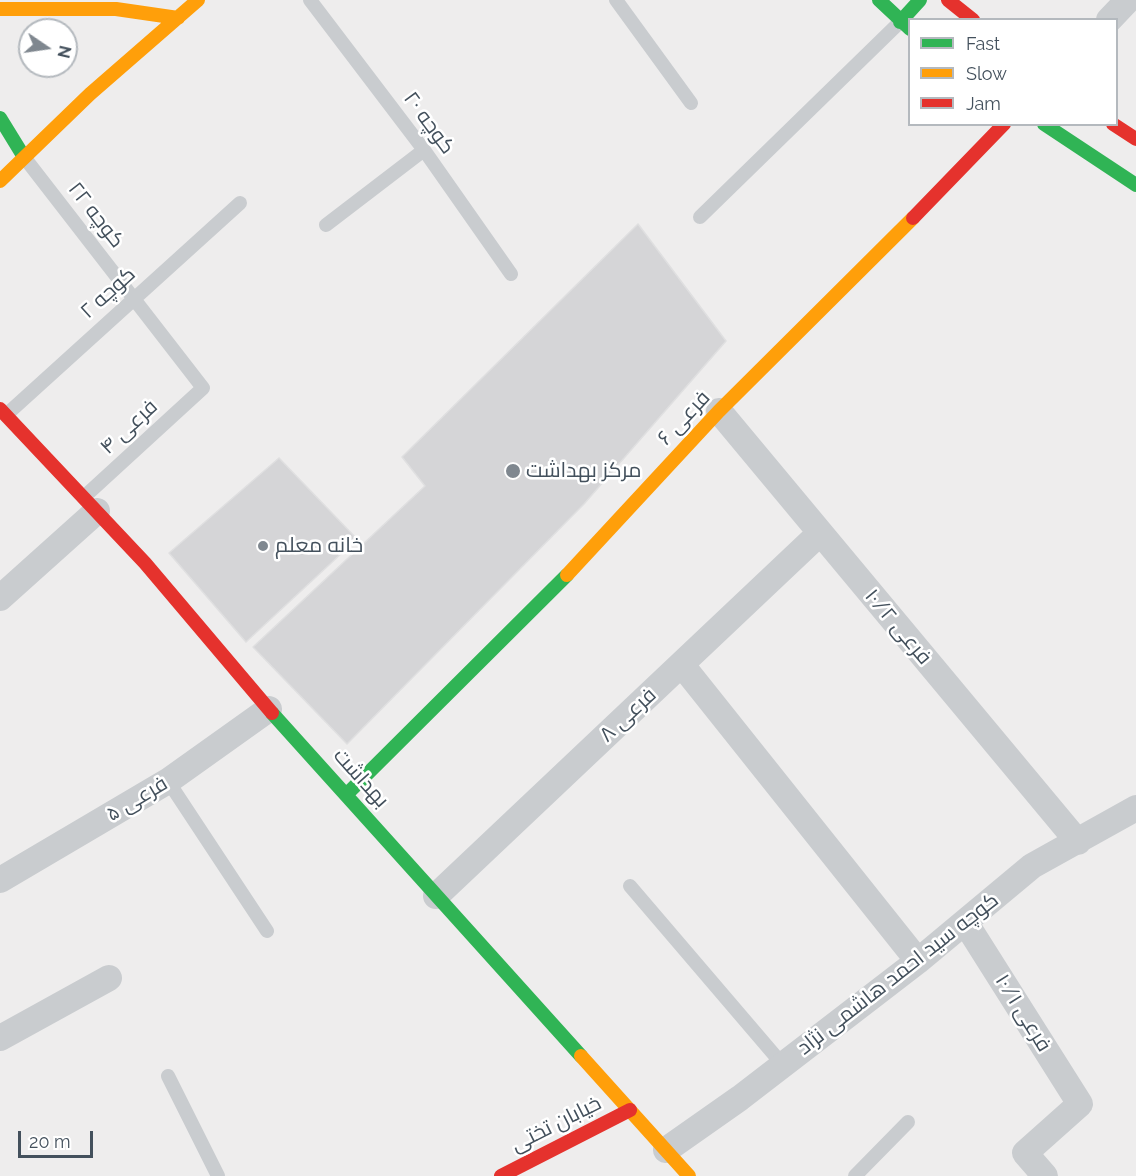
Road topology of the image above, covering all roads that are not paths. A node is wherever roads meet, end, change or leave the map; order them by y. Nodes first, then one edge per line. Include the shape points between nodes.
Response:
1 (198, 0) edge
2 (310, 0) edge
3 (879, 0) edge
4 (920, 0) edge
5 (948, 0) edge
6 (1128, 0) edge
7 (623, 2) edge
8 (0, 9) edge
9 (178, 18) junction
10 (909, 18) edge
11 (970, 18) edge
12 (1111, 18) edge
13 (905, 25) edge
14 (691, 103) dead end
15 (0, 118) edge
16 (1002, 126) edge
17 (1047, 126) edge
18 (1116, 126) edge
19 (1136, 139) edge
20 (424, 150) junction
21 (24, 157) junction
22 (0, 181) edge
23 (1136, 185) edge
24 (240, 202) dead end
25 (700, 217) dead end
26 (326, 225) dead end
27 (511, 274) dead end
28 (134, 299) junction
29 (203, 388) joint
30 (719, 411) junction
31 (3, 412) edge
32 (90, 504) junction
33 (820, 533) junction
34 (0, 598) edge
35 (682, 665) junction
36 (269, 709) junction
37 (168, 781) junction
38 (347, 794) junction
39 (1136, 808) edge
40 (1078, 842) junction
41 (0, 880) edge
42 (630, 886) dead end
43 (436, 896) junction
44 (965, 922) junction
45 (267, 931) dead end
46 (918, 961) junction
47 (110, 978) dead end
48 (0, 1038) edge
49 (783, 1065) junction
50 (168, 1076) dead end
51 (630, 1110) junction
52 (908, 1122) dead end
53 (666, 1150) junction
54 (218, 1176) edge
55 (501, 1176) edge
56 (689, 1176) edge
57 (855, 1176) edge
58 (1045, 1176) edge

1 - 9 street
2 - 20 lane, کوچه ۲۰
3 - 13 street
4 - 10 street
5 - 11 street
6 - 12 street
7 - 14 lane
8 - 9 street via 116,9
9 - 21 street
13 - 25 lane
15 - 21 street
16 - 30 street, فرعی ۶
17 - 23 street
18 - 19 street
20 - 26 lane
20 - 27 lane, کوچه ۲۰
21 - 22 street
21 - 28 lane, کوچه ۲۲
24 - 28 lane, کوچه ۲
28 - 29 lane, کوچه ۲۲
28 - 31 lane, کوچه ۲
29 - 32 lane, فرعی ۴
30 - 33 street, فرعی ۱۰/۲
30 - 38 street, فرعی ۶ via 544,600
31 - 32 street, بهداشت
32 - 34 street
32 - 36 street, بهداشت via 145,562
33 - 35 street, فرعی ۸
33 - 40 street, فرعی ۱۰/۲
35 - 43 street, فرعی ۸
35 - 46 street
36 - 37 street, فرعی ۵
36 - 38 street, بهداشت
37 - 41 street, فرعی ۵
37 - 45 lane
38 - 43 street, بهداشت
39 - 40 street, کوچه سید احمد هاشمی نژاد
40 - 44 street, کوچه سید احمد هاشمی نژاد via 1032,866
42 - 49 lane
43 - 51 street, بهداشت
44 - 46 street, کوچه سید احمد هاشمی نژاد
44 - 58 street, فرعی ۱۰/۱ via 1080,1104 1025,1153
46 - 49 street, کوچه سید احمد هاشمی نژاد
47 - 48 street
49 - 53 street, کوچه سید احمد هاشمی نژاد
50 - 54 lane
51 - 53 street, بهداشت
51 - 55 street, خیابان تختی
52 - 57 lane
53 - 56 street, بهداشت

